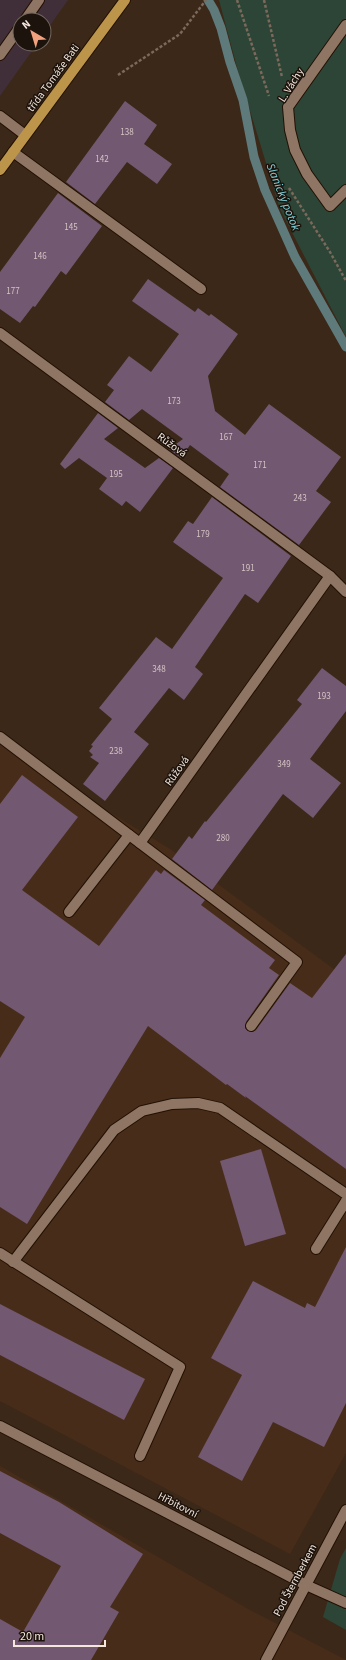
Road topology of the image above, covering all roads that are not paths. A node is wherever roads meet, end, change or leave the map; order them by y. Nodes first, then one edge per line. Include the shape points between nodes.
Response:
1 (39, 0) edge
2 (124, 2) edge
3 (31, 12) edge
4 (346, 25) edge
5 (12, 38) edge
6 (0, 54) edge
7 (0, 116) edge
8 (25, 135) junction
9 (13, 152) junction
10 (0, 170) edge
11 (346, 190) edge
12 (201, 289) dead end
13 (0, 333) edge
14 (330, 576) junction
15 (346, 592) edge
16 (0, 737) edge
17 (129, 835) junction
18 (140, 843) junction
19 (69, 912) dead end
20 (251, 1026) dead end
21 (346, 1194) edge
22 (346, 1201) edge
23 (316, 1249) dead end
24 (0, 1253) edge
25 (13, 1262) junction
26 (0, 1426) edge
27 (140, 1456) dead end
28 (346, 1510) edge
29 (306, 1585) junction
30 (346, 1603) edge
31 (266, 1660) edge

1 - 3 street
2 - 8 main road, třída Tomáše Bati
4 - 11 street, L. Váchy via 288,107 295,150 307,174 330,206
5 - 6 street
7 - 8 street
8 - 9 main road, třída Tomáše Bati
9 - 10 main road, třída Tomáše Bati
9 - 12 street
13 - 14 street, Růžová
14 - 15 street, Růžová
14 - 18 street, Růžová
16 - 17 street
17 - 18 street
17 - 19 street
18 - 20 street via 297,962
21 - 25 street via 220,1108 198,1103 172,1104 142,1111 114,1130
22 - 23 street
24 - 25 street
25 - 27 street via 180,1367
26 - 29 street, Hřbitovní
28 - 29 street, Pod Šternberkem
29 - 30 street, Hřbitovní
29 - 31 street, Pod Šternberkem

